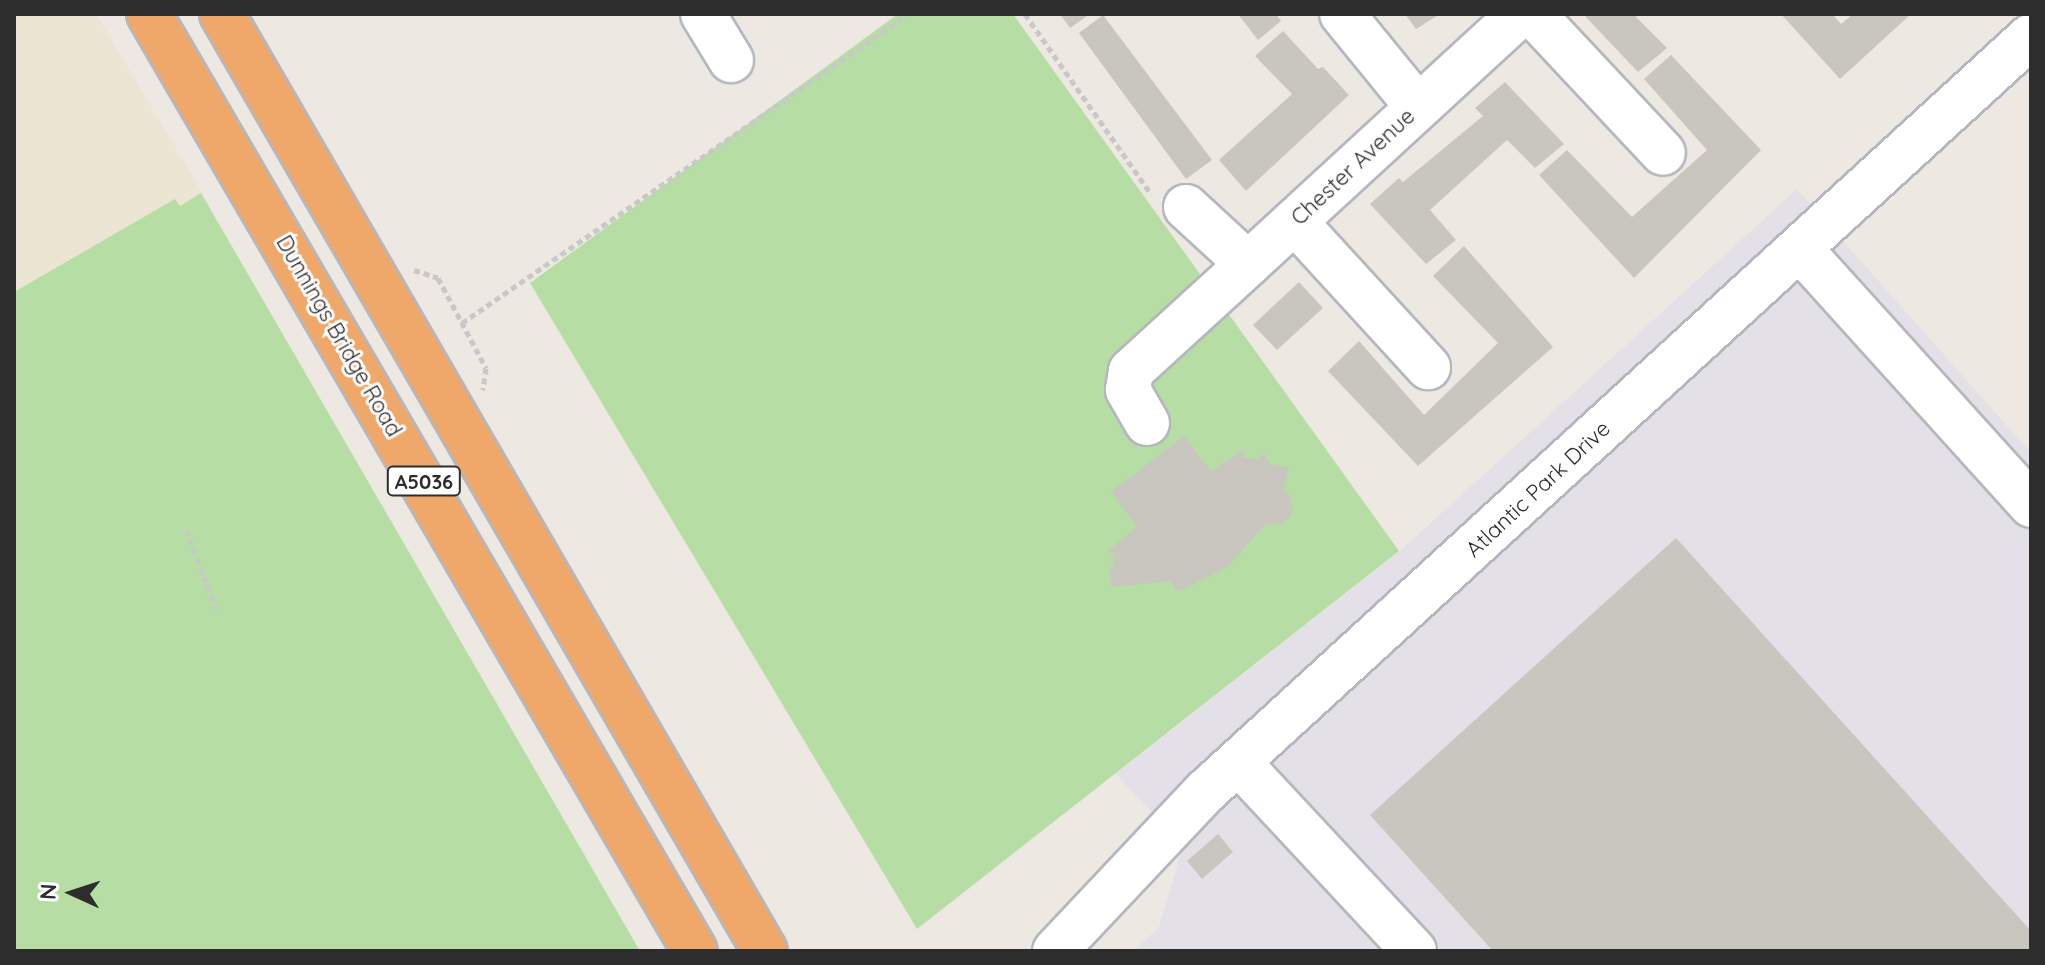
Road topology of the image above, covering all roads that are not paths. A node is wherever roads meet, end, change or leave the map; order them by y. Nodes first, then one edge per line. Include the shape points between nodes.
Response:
1 (149, 14) edge
2 (222, 14) edge
3 (703, 14) edge
4 (1342, 14) edge
5 (1520, 14) edge
6 (1533, 14) edge
7 (2031, 36) edge
8 (731, 60) dead end
9 (1417, 106) junction
10 (1663, 153) dead end
11 (1169, 201) road end
12 (1295, 222) junction
13 (1800, 249) junction
14 (1248, 264) junction
15 (1428, 367) dead end
16 (1147, 423) dead end
17 (2031, 505) edge
18 (1238, 762) junction
19 (695, 951) edge
20 (765, 951) edge
21 (1055, 951) edge
22 (1414, 951) edge

1 - 19 highway, Dunnings Bridge Road / A5036
2 - 20 highway, A5036
3 - 8 street
4 - 9 street
5 - 9 street, Chester Avenue
6 - 10 street
7 - 13 street, Atlantic Park Drive
9 - 12 street, Chester Avenue
11 - 14 street
12 - 14 street, Chester Avenue
12 - 15 street
13 - 17 street
13 - 18 street, Atlantic Park Drive
14 - 16 street, Chester Avenue via 1131,371 1128,390
18 - 21 street, Atlantic Park Drive
18 - 22 street

